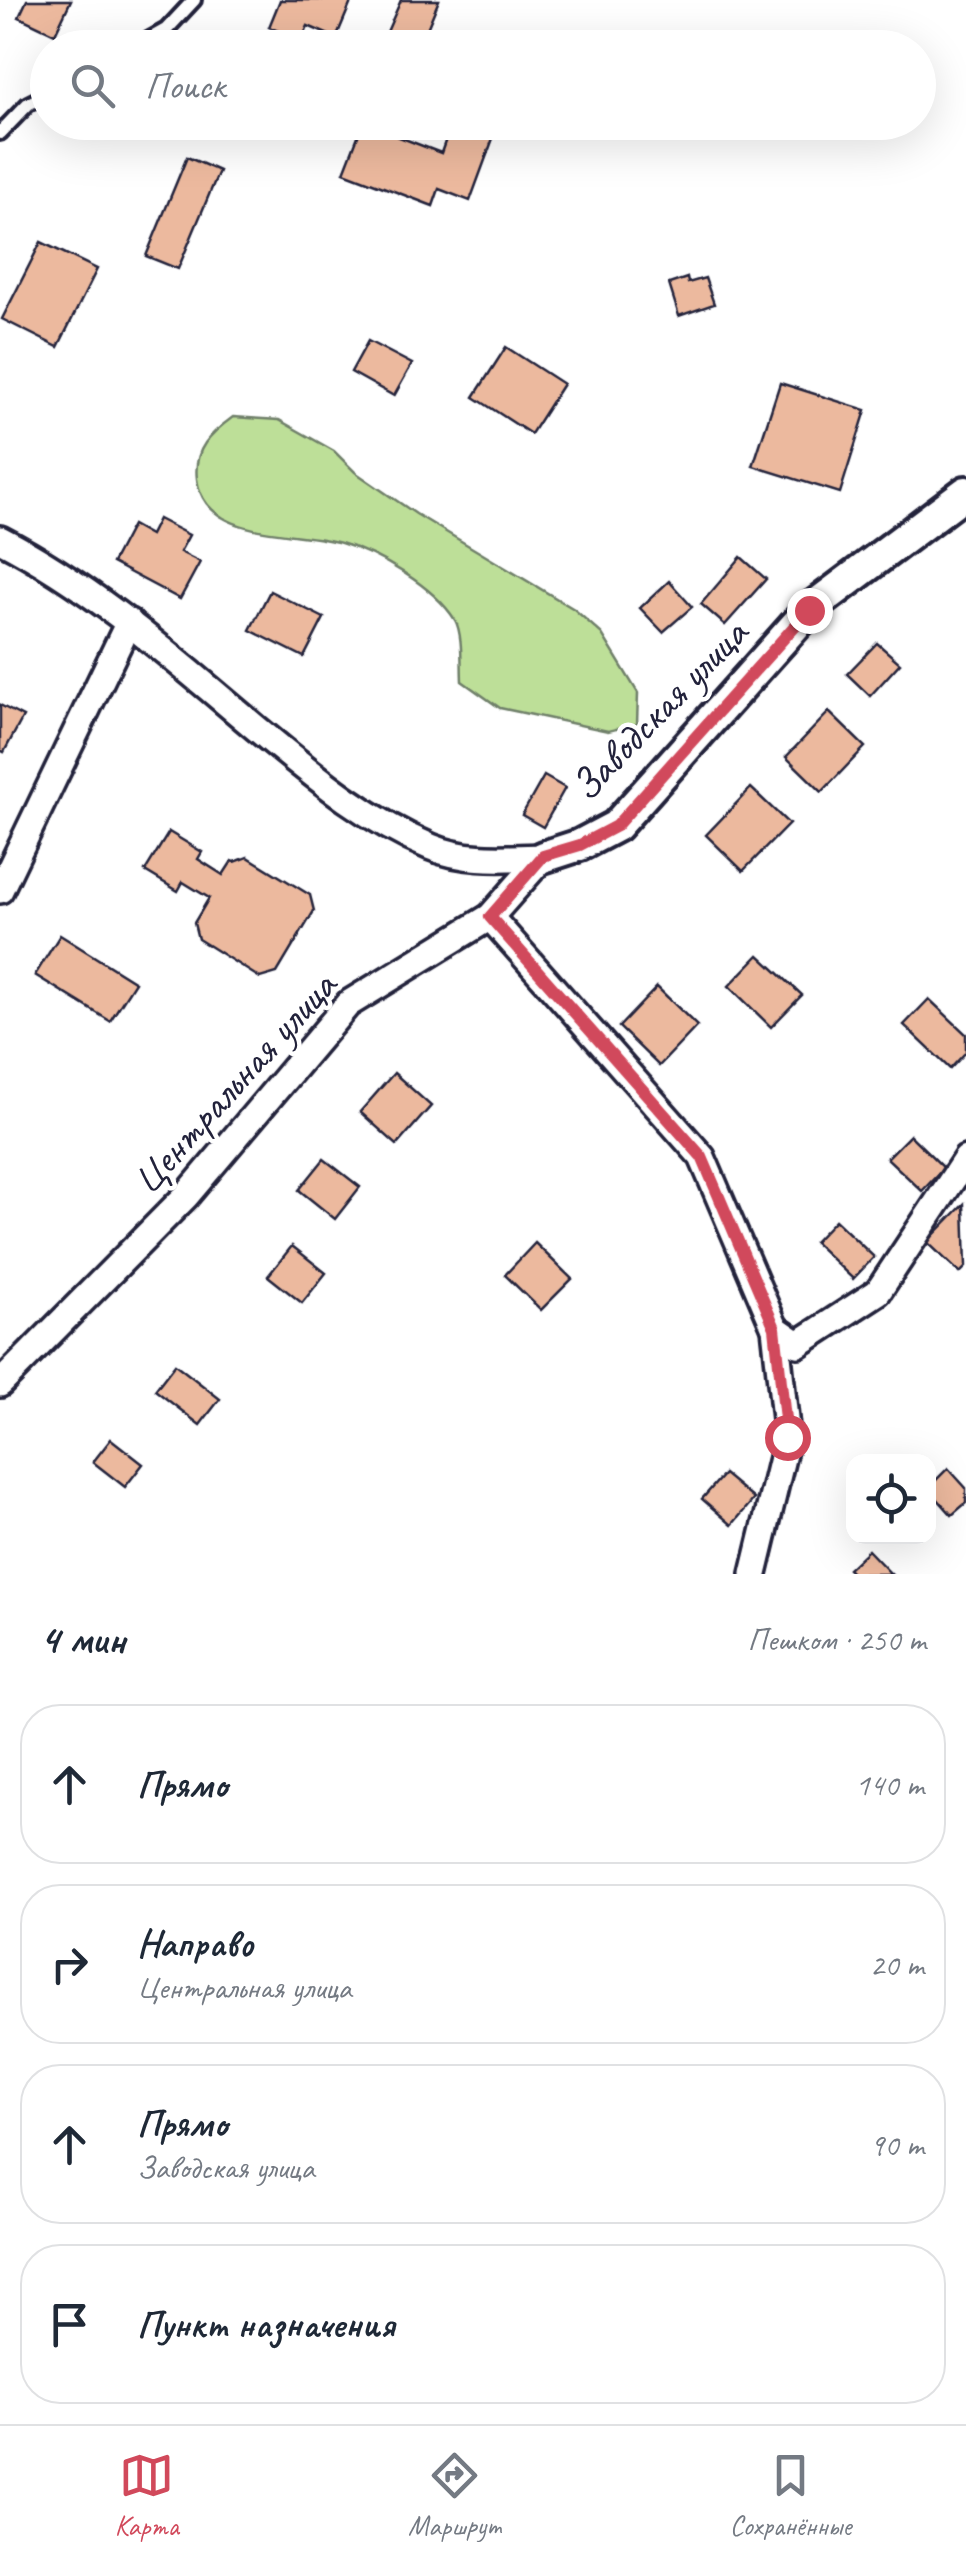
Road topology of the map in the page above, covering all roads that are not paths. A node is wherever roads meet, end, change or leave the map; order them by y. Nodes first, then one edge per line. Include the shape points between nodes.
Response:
1 (194, 0) edge
2 (166, 30) edge
3 (30, 103) edge
4 (0, 132) edge
5 (966, 492) edge
6 (0, 539) edge
7 (130, 622) junction
8 (543, 856) junction
9 (0, 890) edge
10 (490, 917) junction
11 (966, 1159) edge
12 (775, 1328) junction
13 (0, 1384) edge
14 (754, 1574) edge

1 - 2 lane
3 - 4 lane
5 - 8 street, Заводская улица via 809,610 616,826
6 - 7 street
7 - 8 street via 338,796 384,823 433,848 485,860
7 - 9 street
8 - 10 street, Центральная улица
10 - 12 street via 702,1157
10 - 13 street, Центральная улица via 348,1004 186,1196
11 - 12 street via 878,1292 798,1344
12 - 14 street via 787,1437

